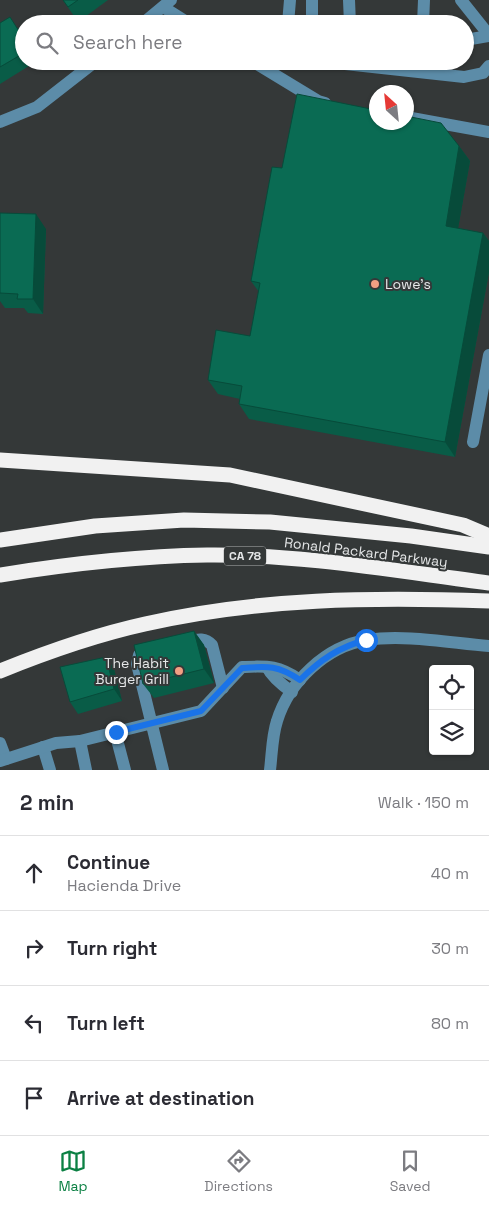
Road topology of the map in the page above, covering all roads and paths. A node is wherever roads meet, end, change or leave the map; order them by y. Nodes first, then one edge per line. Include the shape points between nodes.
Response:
1 (290, 0) edge
2 (312, 0) edge
3 (349, 0) edge
4 (424, 0) edge
5 (461, 0) edge
6 (167, 3) edge
7 (153, 15) edge
8 (180, 15) edge
9 (289, 15) edge
10 (312, 15) edge
11 (350, 15) edge
12 (423, 15) edge
13 (473, 15) edge
14 (474, 17) edge
15 (489, 36) edge
16 (474, 38) edge
17 (489, 66) edge
18 (84, 70) edge
19 (267, 70) edge
20 (400, 70) edge
21 (337, 105) edge
22 (414, 118) edge
23 (0, 122) edge
24 (489, 132) edge
25 (489, 355) edge
26 (473, 442) dead end
27 (0, 460) edge
28 (489, 536) edge
29 (0, 540) edge
30 (489, 547) edge
31 (0, 575) edge
32 (489, 584) edge
33 (489, 601) edge
34 (174, 644) edge
35 (489, 646) edge
36 (155, 648) edge
37 (267, 666) junction
38 (0, 670) edge
39 (300, 680) junction
40 (223, 688) junction
41 (292, 692) junction
42 (152, 723) junction
43 (116, 732) junction
44 (80, 741) junction
45 (0, 744) edge
46 (44, 747) junction
47 (3, 760) edge
48 (50, 770) edge
49 (86, 770) edge
50 (125, 770) edge
51 (163, 770) edge
52 (270, 770) edge

1 - 9 street
2 - 10 street
3 - 11 street
4 - 12 street
5 - 13 street
6 - 7 street
6 - 8 street
14 - 15 street
15 - 16 street
17 - 20 street via 483,72 464,77
18 - 23 street via 37,107
19 - 21 street via 318,101
22 - 24 street
25 - 26 street
27 - 28 highway via 230,475 463,525
29 - 30 highway, Ronald Packard Parkway via 96,526 184,520 270,522
31 - 32 highway, Ronald Packard Parkway / CA 78 via 93,561 207,555 322,561
33 - 38 highway via 361,598 215,611 144,624 44,653
34 - 40 street via 201,638 208,640
35 - 39 street via 387,638 366,640 340,649 320,661
36 - 42 street via 139,655 137,664
37 - 39 street via 280,668
37 - 40 street via 242,668
37 - 41 street via 270,673
39 - 41 street
40 - 42 street via 201,711
41 - 52 street via 277,720
42 - 43 street
42 - 51 street
43 - 44 street
43 - 50 street
44 - 46 street
44 - 49 street
45 - 47 street
46 - 47 street
46 - 48 street

